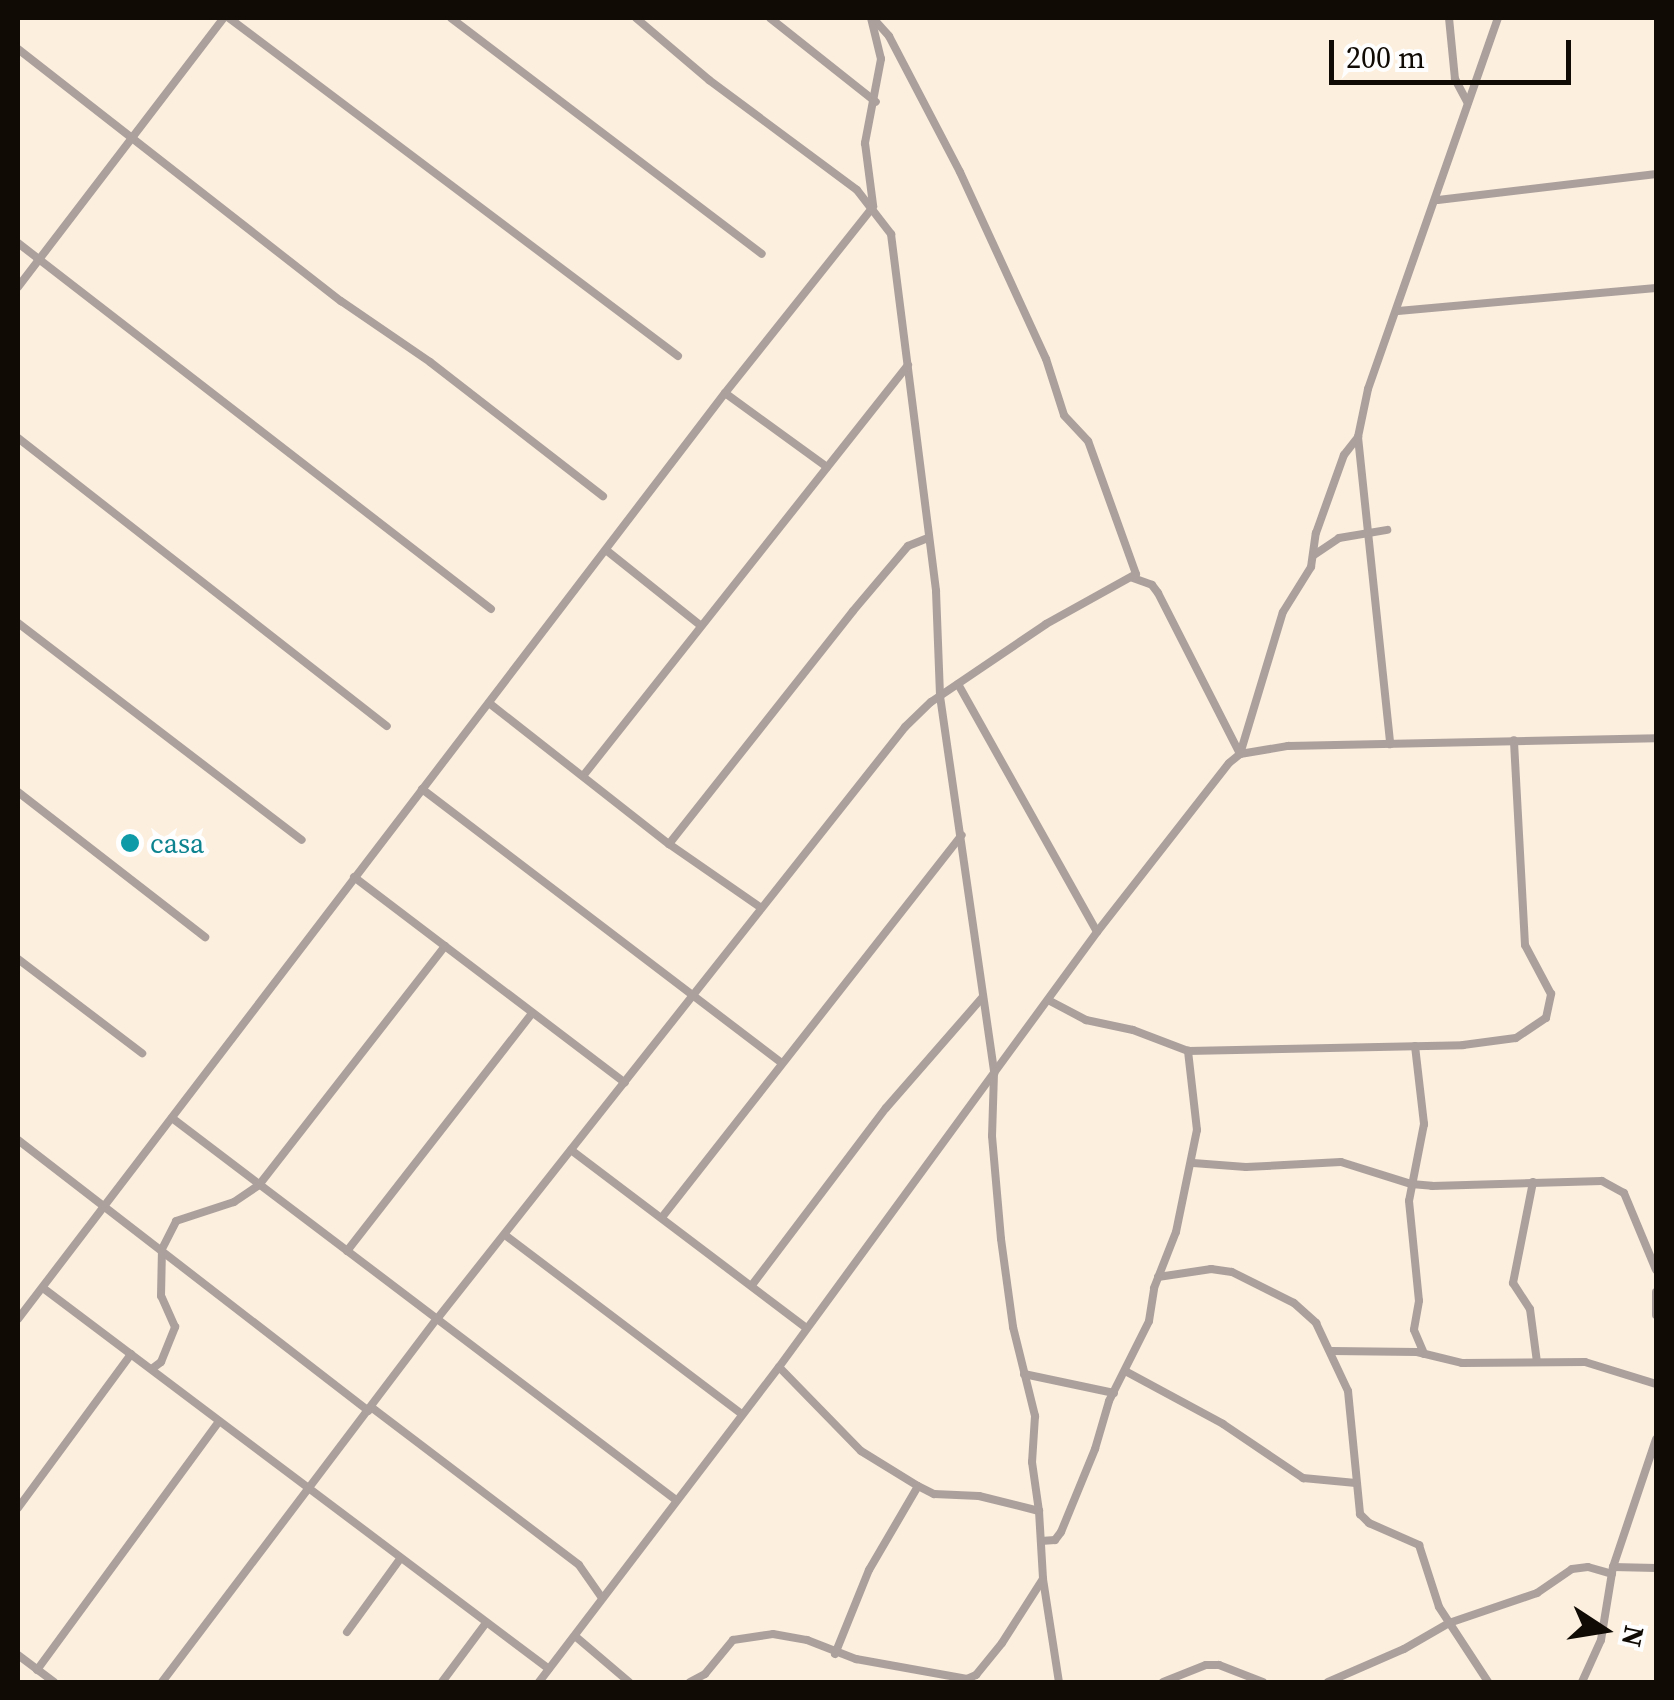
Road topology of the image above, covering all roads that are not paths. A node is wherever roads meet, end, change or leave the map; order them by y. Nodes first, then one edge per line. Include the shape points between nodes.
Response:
1 (226, 18) edge
2 (451, 18) edge
3 (636, 18) edge
4 (770, 18) edge
5 (872, 18) edge
6 (1449, 18) edge
7 (1498, 18) edge
8 (18, 49) edge
9 (876, 102) junction
10 (1468, 103) junction
11 (131, 138) junction
12 (1656, 174) edge
13 (1438, 200) junction
14 (873, 206) junction
15 (18, 243) edge
16 (762, 254) dead end
17 (39, 259) junction
18 (18, 287) edge
19 (1656, 288) edge
20 (1398, 311) junction
21 (678, 356) dead end
22 (908, 365) junction
23 (725, 393) junction
24 (18, 438) edge
25 (1358, 438) junction
26 (827, 467) junction
27 (603, 496) dead end
28 (1387, 530) dead end
29 (1368, 532) junction
30 (928, 538) junction
31 (606, 550) junction
32 (1313, 558) junction
33 (1133, 578) junction
34 (491, 609) dead end
35 (18, 623) edge
36 (700, 625) junction
37 (958, 684) junction
38 (940, 696) junction
39 (489, 703) junction
40 (387, 726) dead end
41 (1656, 738) edge
42 (1514, 740) junction
43 (1390, 744) junction
44 (1240, 754) junction
45 (583, 776) junction
46 (422, 788) junction
47 (18, 792) edge
48 (962, 835) junction
49 (302, 840) dead end
50 (669, 844) junction
51 (354, 877) junction
52 (760, 907) junction
53 (1096, 932) junction
54 (205, 937) dead end
55 (445, 946) junction
56 (18, 959) edge
57 (693, 994) junction
58 (982, 998) junction
59 (1050, 1001) junction
60 (532, 1012) junction
61 (1416, 1046) junction
62 (1188, 1051) junction
63 (142, 1054) dead end
64 (782, 1063) junction
65 (994, 1073) junction
66 (625, 1083) junction
67 (172, 1118) junction
68 (18, 1140) edge
69 (571, 1150) junction
70 (1193, 1163) junction
71 (1533, 1182) junction
72 (1411, 1184) junction
73 (259, 1185) junction
74 (104, 1206) junction
75 (662, 1216) junction
76 (505, 1235) junction
77 (162, 1249) junction
78 (346, 1250) junction
79 (1656, 1270) edge
80 (1158, 1277) junction
81 (752, 1284) junction
82 (43, 1288) junction
83 (1656, 1292) edge
84 (19, 1314) edge
85 (1656, 1315) edge
86 (437, 1319) junction
87 (805, 1326) junction
88 (1332, 1351) junction
89 (131, 1354) junction
90 (1424, 1354) junction
91 (1537, 1362) junction
92 (779, 1367) junction
93 (152, 1368) junction
94 (1127, 1372) junction
95 (1024, 1374) junction
96 (1656, 1384) edge
97 (1114, 1393) junction
98 (370, 1409) junction
99 (742, 1414) junction
100 (218, 1424) junction
101 (1656, 1439) edge
102 (1356, 1483) junction
103 (918, 1486) junction
104 (306, 1489) junction
105 (676, 1500) junction
106 (18, 1508) edge
107 (1039, 1511) junction
108 (1041, 1541) junction
109 (400, 1559) junction
110 (1656, 1568) edge
111 (1612, 1571) junction
112 (1043, 1580) junction
113 (602, 1598) junction
114 (486, 1623) junction
115 (1448, 1623) junction
116 (347, 1632) dead end
117 (576, 1636) junction
118 (835, 1654) junction
119 (18, 1655) edge
120 (549, 1669) junction
121 (37, 1670) junction
122 (966, 1681) edge
123 (54, 1682) edge
124 (162, 1682) edge
125 (442, 1682) edge
126 (539, 1682) edge
127 (629, 1682) edge
128 (690, 1682) edge
129 (1060, 1682) edge
130 (1164, 1682) edge
131 (1263, 1682) edge
132 (1328, 1682) edge
133 (1488, 1682) edge
134 (1582, 1682) edge

1 - 11 street
1 - 21 street
2 - 16 street
3 - 14 street
4 - 9 street
5 - 9 street via 880,59
5 - 33 street via 889,36 960,172 1046,359 1064,415 1088,441 1136,567
6 - 10 street via 1455,79
7 - 10 street
8 - 11 street
9 - 14 street via 865,143
10 - 13 street
11 - 17 street
11 - 27 street
12 - 13 street
13 - 20 street
14 - 22 street via 891,234
14 - 23 street
15 - 17 street
17 - 18 street
17 - 34 street
19 - 20 street
20 - 25 street via 1368,389
22 - 26 street
22 - 30 street
23 - 26 street
23 - 31 street
24 - 40 street
25 - 29 street
25 - 32 street via 1344,456
26 - 36 street
28 - 29 street
29 - 32 street via 1338,538
29 - 43 street
30 - 38 street
30 - 50 street via 908,546
31 - 36 street
31 - 39 street
32 - 44 street via 1283,612
33 - 37 street via 1046,624
33 - 44 street via 1158,593
35 - 49 street
36 - 45 street
37 - 38 street
37 - 53 street
38 - 48 street
38 - 52 street via 905,727
39 - 45 street
39 - 46 street
41 - 42 street
42 - 43 street
42 - 61 street via 1525,945 1552,994 1548,1016 1507,1042
43 - 44 street
44 - 53 street
45 - 50 street
46 - 51 street
46 - 57 street
47 - 54 street
48 - 58 street
48 - 64 street
50 - 52 street
51 - 55 street
51 - 67 street
52 - 57 street
53 - 59 street
55 - 60 street
55 - 73 street
56 - 63 street
57 - 64 street
57 - 66 street
58 - 65 street
58 - 81 street via 898,1094
59 - 62 street via 1086,1020
59 - 65 street
60 - 66 street
60 - 78 street
61 - 62 street
61 - 72 street via 1424,1124
62 - 70 street via 1197,1130
64 - 75 street
65 - 87 street
65 - 95 street via 1001,1238
66 - 69 street
67 - 73 street
67 - 74 street
68 - 74 street
69 - 75 street
69 - 76 street
70 - 72 street via 1341,1162
70 - 80 street
71 - 72 street
71 - 79 street via 1614,1185 1624,1193
71 - 91 street via 1513,1283 1530,1309
72 - 90 street via 1414,1330
73 - 77 street via 234,1202 176,1221
73 - 78 street
74 - 77 street
74 - 82 street
75 - 81 street
76 - 86 street
76 - 99 street
77 - 93 street via 161,1301 175,1328
77 - 98 street
78 - 86 street
80 - 88 street via 1232,1272 1306,1312
80 - 94 street via 1149,1321
81 - 87 street
82 - 84 street
82 - 89 street
83 - 85 street
86 - 98 street
86 - 105 street
87 - 92 street
88 - 90 street
88 - 102 street via 1350,1401
89 - 93 street
89 - 106 street
90 - 91 street via 1462,1364
91 - 96 street via 1606,1364
92 - 99 street
92 - 103 street via 861,1452
93 - 100 street
94 - 97 street
94 - 102 street via 1303,1478
95 - 97 street
95 - 107 street via 1035,1416
97 - 108 street via 1058,1537
98 - 104 street
98 - 113 street via 578,1566
99 - 105 street
100 - 104 street
100 - 121 street
101 - 111 street
102 - 115 street via 1362,1518 1423,1550
103 - 107 street
103 - 118 street via 869,1570
104 - 109 street
104 - 124 street
105 - 113 street
107 - 108 street
108 - 112 street
109 - 114 street
109 - 116 street
110 - 111 street
111 - 115 street via 1572,1569 1537,1593
111 - 134 street via 1601,1640
112 - 122 street
112 - 129 street
113 - 117 street
114 - 120 street
114 - 125 street
115 - 132 street
115 - 133 street
117 - 120 street
117 - 127 street
118 - 122 street
118 - 128 street via 782,1634 738,1637
119 - 121 street
120 - 126 street
121 - 123 street
130 - 131 street via 1206,1664

